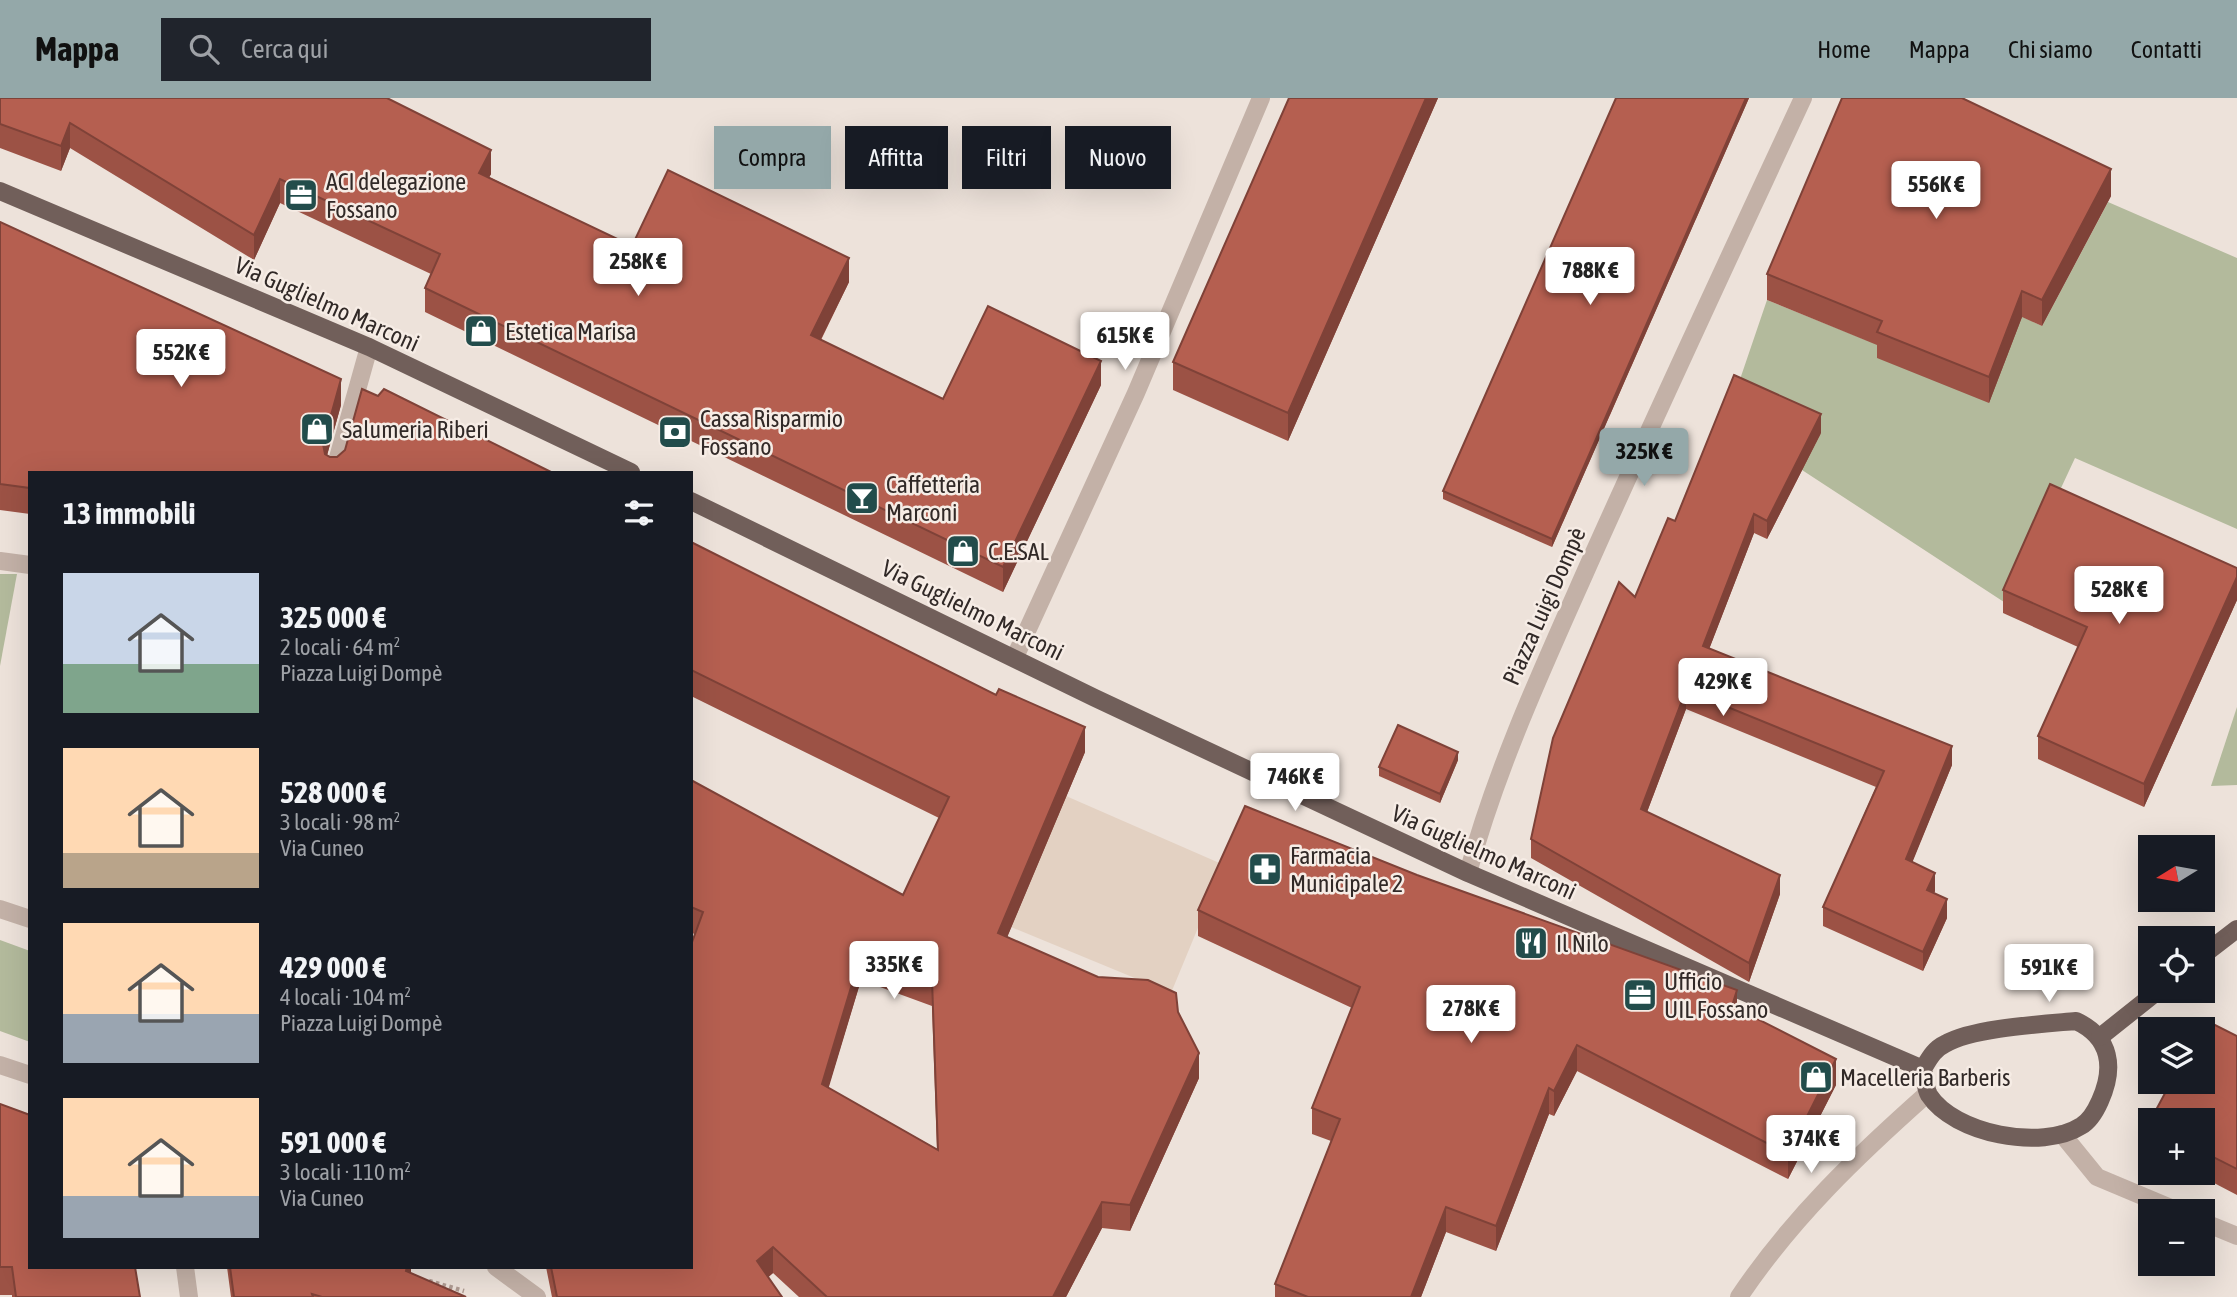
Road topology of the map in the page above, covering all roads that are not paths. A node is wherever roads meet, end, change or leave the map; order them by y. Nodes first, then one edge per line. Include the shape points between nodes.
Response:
1 (1261, 98) edge
2 (1803, 98) edge
3 (0, 191) edge
4 (369, 347) junction
5 (334, 471) edge
6 (629, 471) edge
7 (693, 502) edge
8 (0, 561) edge
9 (28, 565) edge
10 (1015, 657) junction
11 (1468, 873) junction
12 (0, 909) edge
13 (28, 918) edge
14 (2237, 929) edge
15 (2215, 946) edge
16 (2143, 1003) edge
17 (2100, 1037) junction
18 (0, 1065) edge
19 (1923, 1069) junction
20 (28, 1074) edge
21 (1928, 1093) junction
22 (2062, 1134) junction
23 (2149, 1199) edge
24 (2215, 1227) edge
25 (2237, 1236) edge
26 (185, 1269) edge
27 (499, 1269) edge
28 (536, 1296) edge
29 (189, 1297) edge
30 (1739, 1297) edge

1 - 10 street via 1136,393
2 - 11 street, Piazza Luigi Dompè via 1516,730 1484,814
3 - 4 main road, Via Guglielmo Marconi
4 - 5 street
4 - 6 main road, Via Guglielmo Marconi
7 - 10 main road, Via Guglielmo Marconi
8 - 9 street
10 - 11 main road, Via Guglielmo Marconi
11 - 19 main road, Via Guglielmo Marconi
12 - 13 street
14 - 15 main road
16 - 17 main road
17 - 19 main road via 2076,1021 1965,1036 1944,1044
17 - 22 main road via 2107,1052 2108,1083 2082,1126
18 - 20 street
19 - 21 main road
21 - 22 main road via 1944,1111 1968,1125 2023,1138
21 - 30 street via 1834,1178 1769,1252
22 - 23 street via 2097,1177
24 - 25 street
26 - 29 street
27 - 28 street

